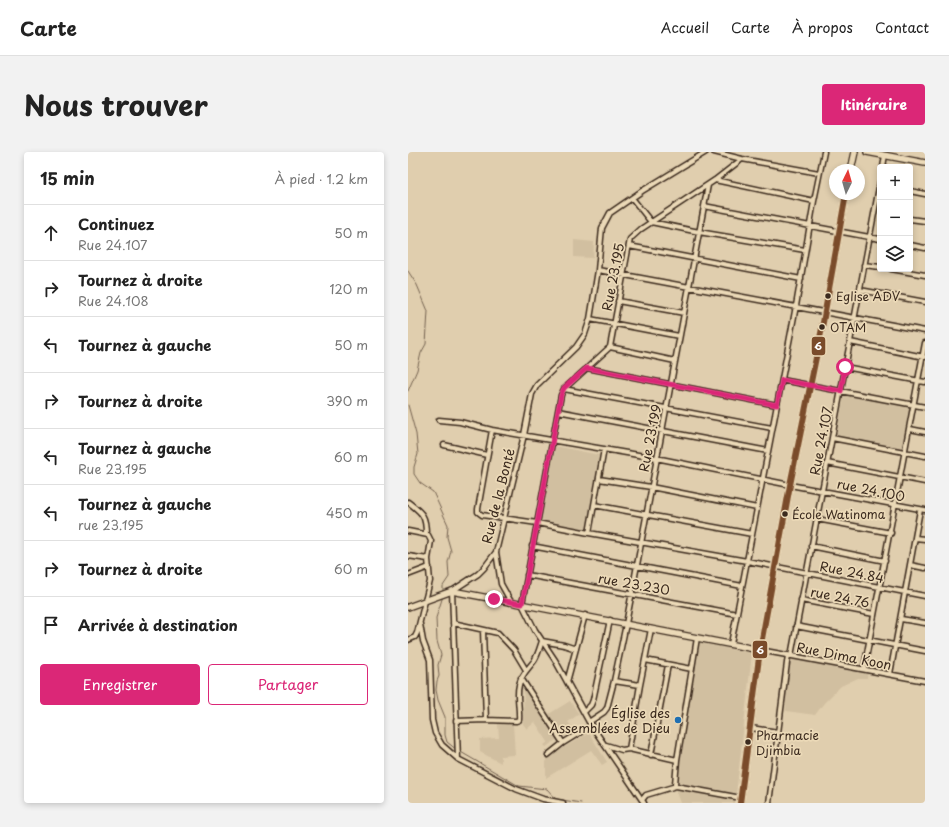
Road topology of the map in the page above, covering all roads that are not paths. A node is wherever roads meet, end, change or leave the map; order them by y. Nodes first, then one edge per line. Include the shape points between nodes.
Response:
1 (706, 152) edge
2 (714, 152) edge
3 (824, 152) edge
4 (855, 152) edge
5 (867, 152) edge
6 (885, 155) junction
7 (742, 159) junction
8 (925, 163) edge
9 (852, 164) edge
10 (884, 164) edge
11 (820, 173) junction
12 (715, 180) junction
13 (708, 185) junction
14 (913, 191) edge
15 (925, 194) edge
16 (632, 198) junction
17 (877, 198) edge
18 (845, 200) edge
19 (814, 201) junction
20 (704, 206) junction
21 (874, 212) junction
22 (877, 212) edge
23 (913, 219) edge
24 (925, 221) edge
25 (651, 222) junction
26 (809, 225) junction
27 (839, 231) junction
28 (699, 232) junction
29 (869, 237) junction
30 (877, 238) edge
31 (629, 246) junction
32 (913, 246) edge
33 (925, 248) edge
34 (805, 250) junction
35 (694, 259) junction
36 (864, 265) junction
37 (877, 267) edge
38 (598, 270) junction
39 (908, 272) edge
40 (623, 275) junction
41 (925, 275) edge
42 (801, 279) junction
43 (689, 287) junction
44 (860, 290) junction
45 (618, 301) junction
46 (925, 302) edge
47 (796, 306) junction
48 (824, 311) junction
49 (684, 313) junction
50 (855, 317) junction
51 (590, 319) junction
52 (614, 324) junction
53 (925, 331) edge
54 (679, 336) junction
55 (850, 342) junction
56 (925, 343) edge
57 (610, 347) junction
58 (924, 357) edge
59 (675, 361) junction
60 (845, 367) junction
61 (587, 368) junction
62 (782, 380) junction
63 (918, 381) junction
64 (925, 382) edge
65 (671, 384) junction
66 (809, 385) junction
67 (564, 388) junction
68 (841, 391) junction
69 (777, 405) junction
70 (914, 405) junction
71 (666, 407) junction
72 (925, 407) edge
73 (558, 411) junction
74 (439, 420) dead end
75 (772, 428) junction
76 (910, 429) junction
77 (492, 430) junction
78 (662, 432) junction
79 (925, 432) edge
80 (524, 435) junction
81 (832, 438) junction
82 (552, 440) junction
83 (444, 446) dead end
84 (604, 449) junction
85 (768, 451) junction
86 (905, 452) junction
87 (487, 454) junction
88 (925, 456) edge
89 (656, 458) junction
90 (827, 463) junction
91 (900, 477) junction
92 (599, 479) junction
93 (762, 480) junction
94 (925, 482) edge
95 (790, 485) junction
96 (651, 487) junction
97 (821, 491) junction
98 (408, 502) edge
99 (594, 505) junction
100 (896, 505) junction
101 (757, 508) junction
102 (920, 510) junction
103 (925, 510) edge
104 (646, 515) junction
105 (505, 518) junction
106 (817, 519) junction
107 (537, 523) junction
108 (408, 531) edge
109 (589, 533) junction
110 (890, 533) junction
111 (752, 534) junction
112 (427, 535) junction
113 (915, 538) junction
114 (925, 539) edge
115 (641, 542) junction
116 (532, 546) junction
117 (812, 546) junction
118 (496, 552) junction
119 (408, 556) edge
120 (428, 559) junction
121 (885, 561) junction
122 (747, 562) junction
123 (910, 565) junction
124 (636, 566) junction
125 (429, 567) junction
126 (775, 567) junction
127 (925, 568) edge
128 (806, 574) junction
129 (408, 575) edge
130 (527, 575) junction
131 (742, 586) junction
132 (880, 588) junction
133 (450, 591) junction
134 (905, 593) junction
135 (632, 594) junction
136 (925, 596) edge
137 (426, 600) junction
138 (802, 600) junction
139 (511, 602) junction
140 (522, 604) junction
141 (408, 608) edge
142 (737, 614) junction
143 (874, 614) junction
144 (585, 615) junction
145 (901, 619) junction
146 (610, 620) junction
147 (453, 623) junction
148 (925, 623) edge
149 (420, 624) junction
150 (626, 624) junction
151 (796, 626) junction
152 (651, 628) junction
153 (483, 630) junction
154 (697, 638) junction
155 (870, 639) junction
156 (408, 640) edge
157 (542, 641) junction
158 (731, 644) junction
159 (895, 645) junction
160 (576, 649) junction
161 (760, 650) junction
162 (925, 651) edge
163 (790, 655) junction
164 (645, 660) junction
165 (668, 665) junction
166 (692, 669) junction
167 (526, 670) junction
168 (864, 670) junction
169 (890, 674) junction
170 (521, 678) junction
171 (614, 681) junction
172 (925, 681) edge
173 (567, 682) junction
174 (640, 685) junction
175 (584, 712) junction
176 (486, 720) junction
177 (456, 721) junction
178 (590, 724) junction
179 (751, 728) junction
180 (778, 732) junction
181 (564, 743) junction
182 (606, 746) junction
183 (629, 748) junction
184 (548, 755) dead end
185 (650, 755) junction
186 (457, 758) junction
187 (677, 760) junction
188 (676, 786) junction
189 (643, 801) edge
190 (741, 801) edge
191 (563, 803) edge
192 (769, 803) edge

1 - 16 street
2 - 7 street
3 - 11 street
4 - 9 street
5 - 6 street
6 - 8 street
6 - 10 street
7 - 11 street
7 - 12 street, Rue 23.195
11 - 19 street
12 - 13 street, Rue 23.195
12 - 19 street
13 - 20 street, Rue 23.199
13 - 25 street, Rue 23.195
14 - 15 street
16 - 25 street
16 - 38 street, Rue de la Bonté via 610,213 605,220
17 - 21 street, Rue 24.107
18 - 27 street
19 - 26 street
20 - 26 street
20 - 28 street, Rue 23.199
21 - 22 street
21 - 29 street, Rue 24.107
23 - 24 street
25 - 28 street
25 - 31 street, Rue 23.195 via 631,237
26 - 27 street
26 - 34 street
27 - 29 street
27 - 48 street
28 - 34 street
28 - 35 street, Rue 23.199
29 - 30 street
29 - 36 street, Rue 24.107
31 - 35 street
31 - 40 street, Rue 23.195
32 - 33 street
34 - 42 street
35 - 42 street
35 - 43 street, Rue 23.199
36 - 37 street
36 - 44 street, Rue 24.107
38 - 40 street
38 - 51 street, Rue de la Bonté
39 - 41 street
40 - 43 street
40 - 45 street, Rue 23.195
42 - 47 street
43 - 47 street
43 - 49 street, Rue 23.199
44 - 46 street
44 - 50 street, Rue 24.107
45 - 49 street
45 - 52 street, Rue 23.195
47 - 48 street
47 - 62 street
48 - 50 street
48 - 66 street
49 - 54 street, Rue 23.199
50 - 53 street
50 - 55 street, Rue 24.107
51 - 52 street
51 - 80 street, Rue de la Bonté via 582,341 534,389
52 - 54 street
52 - 57 street, Rue 23.195
54 - 59 street, Rue 23.199
55 - 58 street
55 - 60 street, Rue 24.107
56 - 58 street
57 - 59 street
57 - 61 street
58 - 63 street
59 - 65 street, Rue 23.199
60 - 63 street
60 - 68 street, Rue 24.107
61 - 65 street
61 - 67 street
62 - 66 street
62 - 69 street
63 - 64 street
63 - 70 street
65 - 69 street
65 - 71 street, Rue 23.199
66 - 68 street
66 - 95 street
67 - 71 street
67 - 73 street
68 - 70 street
68 - 81 street, Rue 24.107
69 - 75 street
70 - 72 street
70 - 76 street
71 - 75 street
71 - 78 street, Rue 23.199
73 - 78 street
73 - 82 street
74 - 77 street, rue 24.100
75 - 85 street
76 - 79 street
76 - 86 street
77 - 80 street, rue 24.100
77 - 87 street
78 - 85 street
78 - 89 street, Rue 23.199
80 - 82 street, rue 24.100
80 - 105 street, Rue de la Bonté
81 - 86 street
81 - 90 street, Rue 24.107
82 - 84 street, rue 24.100
82 - 107 street
83 - 87 street
84 - 89 street, rue 24.100
84 - 92 street
85 - 93 street
86 - 88 street
86 - 91 street
87 - 105 street, Rue 24.84 via 478,512 482,515
89 - 93 street, rue 24.100
89 - 96 street, Rue 23.199
90 - 91 street
90 - 97 street, Rue 24.107
91 - 94 street
91 - 100 street
92 - 96 street
92 - 99 street
93 - 95 street, rue 24.100
93 - 101 street
95 - 97 street, rue 24.100
95 - 126 street
96 - 101 street
96 - 104 street, Rue 23.199
97 - 100 street, rue 24.100
97 - 106 street, Rue 24.107
98 - 112 street via 422,513
99 - 104 street
99 - 109 street
100 - 102 street, rue 24.100
100 - 110 street
101 - 111 street
102 - 103 street, rue 24.100
102 - 113 street
104 - 111 street
104 - 115 street, Rue 23.199
105 - 107 street, Rue 24.84
105 - 118 street, Rue de la Bonté
106 - 110 street
106 - 117 street, Rue 24.107
107 - 109 street, Rue 24.84
107 - 116 street
108 - 112 street
109 - 115 street, Rue 24.84
110 - 121 street
111 - 122 street
112 - 120 street via 431,541
113 - 114 street
113 - 123 street
115 - 122 street, Rue 24.84
115 - 124 street, Rue 23.199
116 - 124 street
116 - 130 street
117 - 121 street
117 - 128 street, Rue 24.107
118 - 133 street, Rue de la Bonté via 478,574
118 - 139 street via 501,584
119 - 120 street
120 - 125 street
121 - 132 street
122 - 126 street, Rue 24.84
122 - 131 street
123 - 127 street
123 - 134 street
124 - 131 street
124 - 135 street, Rue 23.199
125 - 129 street
125 - 137 street via 430,581
126 - 128 street, Rue 24.84
126 - 161 street
128 - 132 street, Rue 24.84
128 - 138 street, Rue 24.107
130 - 135 street, rue 23.230
130 - 140 street
131 - 142 street
132 - 134 street, Rue 24.84
132 - 143 street
133 - 137 street, Rue de la Bonté
133 - 139 street
133 - 147 street
134 - 136 street, Rue 24.84
134 - 145 street
135 - 142 street, rue 23.230
135 - 150 street, Rue 23.199
137 - 141 street, Rue de la Bonté
137 - 149 street
138 - 143 street, rue 24.76
138 - 151 street, Rue 24.107
139 - 140 street
140 - 144 street
140 - 157 street
142 - 158 street
143 - 155 street
144 - 146 street
144 - 160 street
145 - 148 street
145 - 159 street
146 - 150 street
146 - 175 street via 593,700
147 - 153 street
147 - 177 street
149 - 156 street via 416,635
149 - 186 street via 422,641 430,660 432,720 435,733 442,745
150 - 152 street
150 - 171 street, Rue 23.199
151 - 155 street
151 - 163 street, Rue 24.107
152 - 154 street
152 - 164 street
153 - 167 street via 500,635 514,650
153 - 176 street
154 - 158 street
154 - 166 street
155 - 159 street
155 - 168 street
157 - 160 street
157 - 167 street via 535,660
157 - 173 street
158 - 161 street
159 - 162 street
159 - 169 street
160 - 173 street
161 - 163 street, Rue Dima Koon
161 - 179 street
163 - 168 street, Rue Dima Koon
163 - 180 street, Rue 24.107
164 - 165 street
164 - 174 street
165 - 166 street
165 - 185 street
166 - 187 street
167 - 170 street
168 - 169 street, Rue Dima Koon
169 - 172 street, Rue Dima Koon
170 - 176 street via 517,692 519,720
170 - 181 street
171 - 174 street
171 - 178 street, Rue 23.199 via 607,708
173 - 175 street
174 - 183 street
175 - 178 street
176 - 177 street
177 - 186 street
178 - 181 street, Rue 23.199
178 - 182 street
179 - 180 street
179 - 190 street
180 - 192 street, Rue 24.107
181 - 184 street, Rue 23.199
182 - 183 street via 622,750
182 - 189 street
183 - 185 street
185 - 187 street
186 - 191 street via 516,789
187 - 188 street via 674,780
188 - 189 street via 646,795
188 - 190 street

